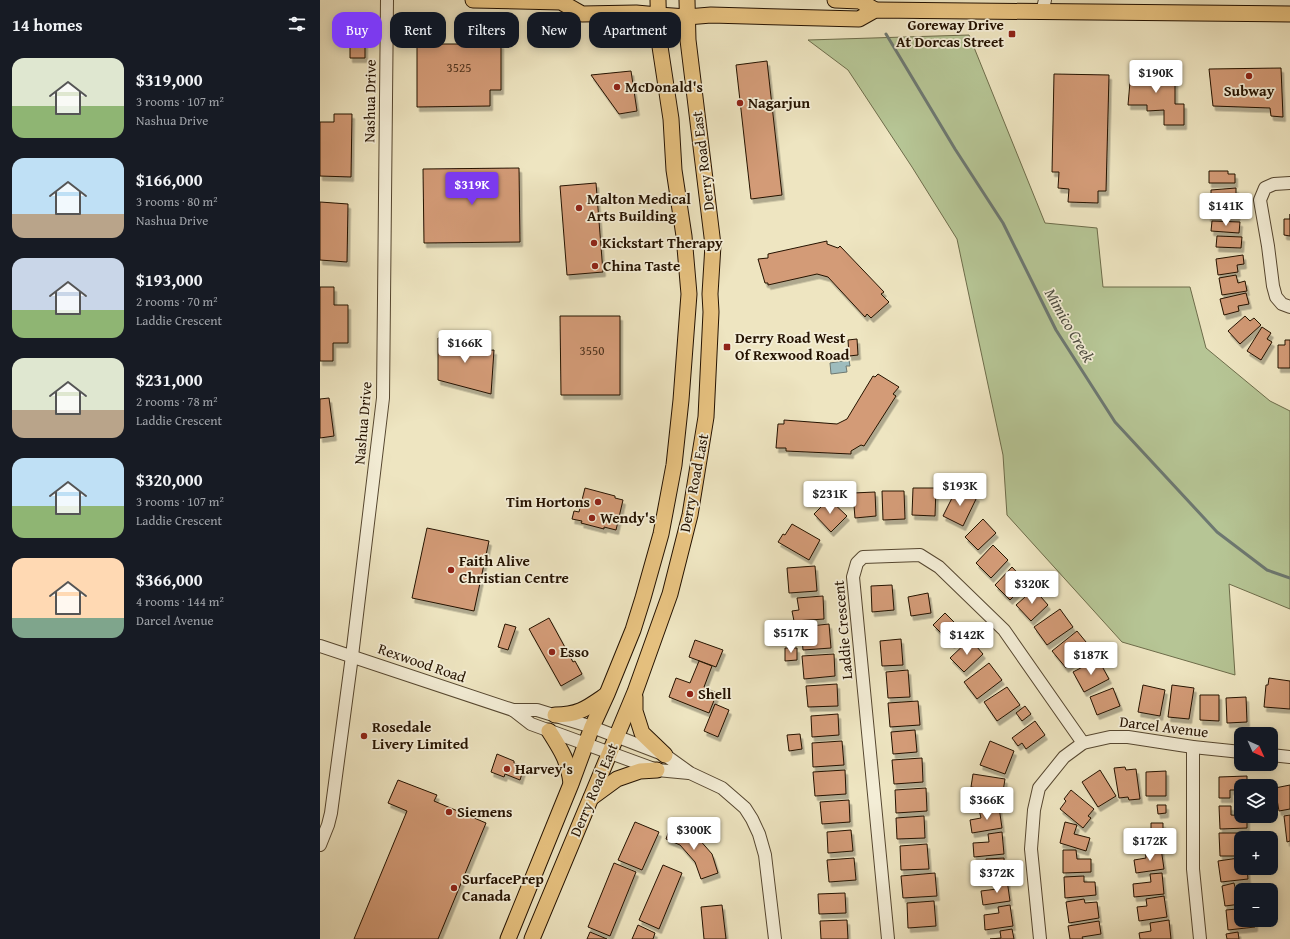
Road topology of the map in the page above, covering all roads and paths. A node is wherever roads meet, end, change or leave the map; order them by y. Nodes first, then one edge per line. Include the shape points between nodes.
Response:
1 (388, 0) edge
2 (473, 0) edge
3 (658, 0) edge
4 (686, 0) edge
5 (835, 0) edge
6 (562, 1) edge
7 (1044, 6) edge
8 (875, 10) junction
9 (658, 12) edge
10 (589, 14) edge
11 (1290, 14) edge
12 (681, 17) edge
13 (687, 17) junction
14 (660, 48) edge
15 (1290, 184) edge
16 (1290, 307) edge
17 (320, 646) edge
18 (352, 656) junction
19 (635, 692) junction
20 (607, 694) junction
21 (513, 710) junction
22 (555, 716) junction
23 (592, 727) junction
24 (549, 731) junction
25 (616, 736) junction
26 (1082, 743) junction
27 (586, 744) junction
28 (1193, 747) junction
29 (1234, 751) edge
30 (610, 753) junction
31 (665, 755) junction
32 (1278, 756) edge
33 (1290, 757) edge
34 (657, 770) junction
35 (690, 773) junction
36 (571, 784) junction
37 (590, 798) junction
38 (320, 845) edge
39 (508, 939) edge
40 (532, 939) edge
41 (775, 939) edge
42 (888, 939) edge
43 (1040, 939) edge
44 (1200, 939) edge

1 - 18 street, Nashua Drive via 383,398
2 - 6 main road
3 - 9 main road, Derry Road East
4 - 13 main road, Derry Road East
5 - 8 main road via 860,2
6 - 10 main road via 582,14
7 - 8 main road
7 - 11 main road
8 - 13 main road via 859,19 711,15
12 - 13 main road
13 - 19 main road, Derry Road East via 713,245 706,417 690,515 670,594
14 - 20 main road, Derry Road East via 672,120 674,170 684,236 689,294 682,400 674,465 661,534 643,598
15 - 16 street via 1274,184 1265,188 1260,200 1276,297 1282,304
17 - 18 street, Rexwood Road
18 - 21 street, Rexwood Road
18 - 38 street, Nashua Drive via 331,813
19 - 25 main road, Derry Road East
19 - 31 main road via 635,711 642,733
20 - 22 main road via 586,709 569,715
20 - 23 main road, Derry Road East
21 - 22 street, Rexwood Road via 537,710
21 - 24 street, Rexwood Road via 531,724
22 - 23 street, Rexwood Road
23 - 25 street, Rexwood Road
23 - 27 main road, Derry Road East
24 - 27 street, Rexwood Road
24 - 36 main road via 564,754
25 - 30 main road, Derry Road East
25 - 31 street, Rexwood Road
26 - 28 street, Darcel Avenue via 1110,737 1128,737
26 - 42 street, Laddie Crescent via 1004,630 939,567 920,555 863,557 857,563 853,577
26 - 43 street, Darcel Avenue via 1064,757 1039,788 1037,795 1031,848
27 - 30 street, Rexwood Road
27 - 36 main road, Derry Road East
28 - 29 street, Darcel Avenue
28 - 44 street via 1193,869
30 - 34 street, Rexwood Road
30 - 37 main road, Derry Road East
31 - 35 street, Rexwood Road
32 - 33 street
34 - 35 street, Rexwood Road
34 - 37 main road via 640,771 617,779
35 - 41 street, Rexwood Road via 722,788 745,808 752,819 765,855
36 - 39 main road, Derry Road East
37 - 40 main road, Derry Road East

